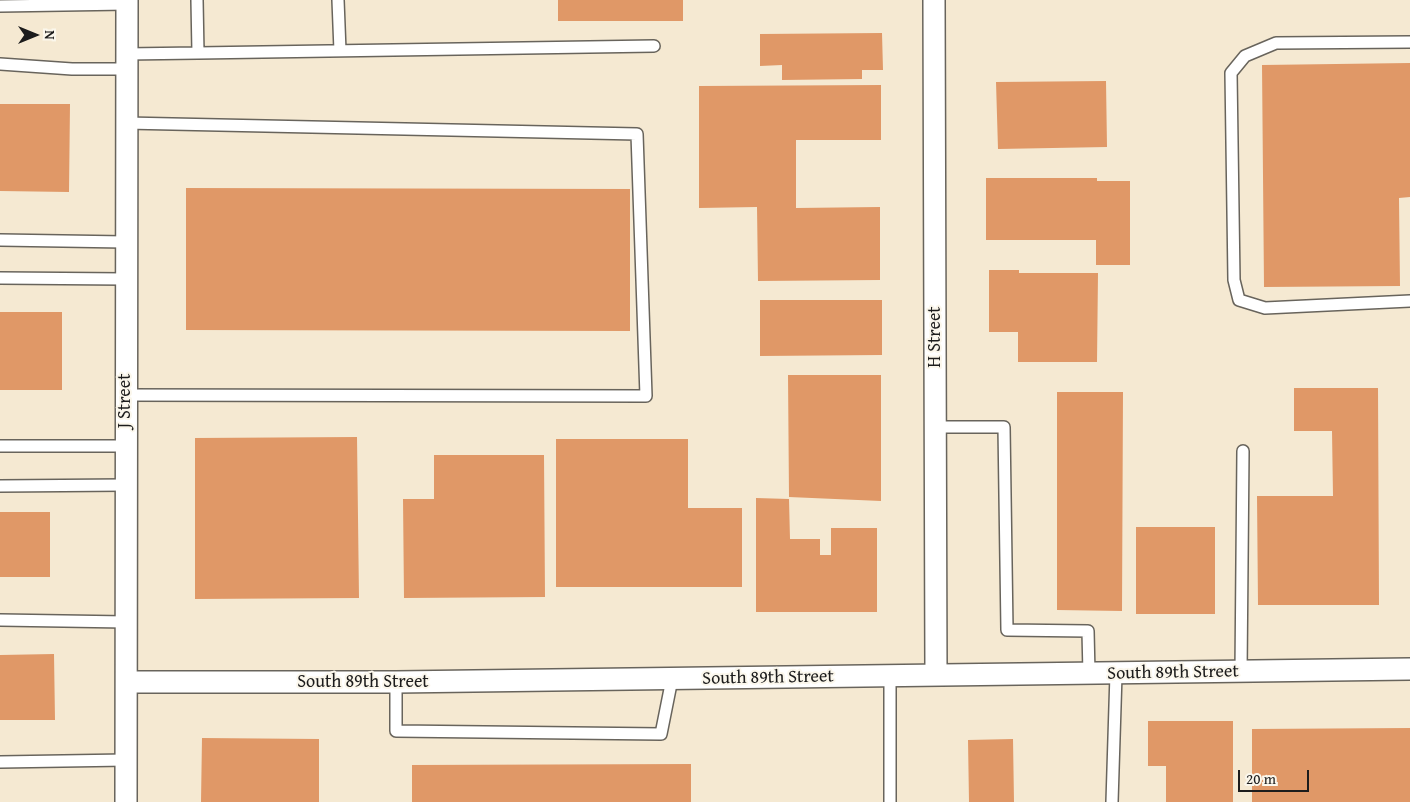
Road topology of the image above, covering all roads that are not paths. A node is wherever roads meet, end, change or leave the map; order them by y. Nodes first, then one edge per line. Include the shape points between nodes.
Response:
1 (197, 0) edge
2 (338, 0) edge
3 (934, 0) edge
4 (127, 2) edge
5 (0, 6) edge
6 (1410, 42) edge
7 (654, 46) dead end
8 (340, 51) junction
9 (198, 53) junction
10 (126, 62) junction
11 (0, 64) edge
12 (126, 123) junction
13 (0, 240) edge
14 (125, 242) junction
15 (0, 278) edge
16 (125, 279) junction
17 (1410, 301) edge
18 (125, 395) junction
19 (935, 427) junction
20 (0, 446) edge
21 (125, 446) junction
22 (1243, 451) dead end
23 (125, 485) junction
24 (0, 486) edge
25 (0, 620) edge
26 (126, 622) junction
27 (1410, 669) edge
28 (1241, 672) junction
29 (1089, 674) junction
30 (1116, 674) junction
31 (936, 675) junction
32 (890, 676) junction
33 (672, 679) junction
34 (127, 682) junction
35 (396, 682) junction
36 (126, 760) junction
37 (0, 762) edge
38 (126, 802) edge
39 (890, 802) edge
40 (1112, 802) edge

1 - 9 lane
2 - 8 lane
3 - 19 street, H Street
4 - 5 lane
4 - 10 street, J Street
6 - 17 lane via 1276,43 1245,56 1231,73 1234,280 1239,300 1265,308
7 - 8 lane
8 - 9 lane
9 - 10 lane
10 - 11 lane via 72,68
10 - 12 street, J Street
12 - 14 street, J Street
12 - 18 lane via 637,134 646,396
13 - 14 lane
14 - 16 street, J Street
15 - 16 lane
16 - 18 street, J Street
18 - 21 street, J Street
19 - 29 lane via 1004,427 1007,630 1088,631
19 - 31 street, H Street
20 - 21 lane
21 - 23 street, J Street
22 - 28 lane
23 - 24 lane
23 - 26 street, J Street
25 - 26 lane
26 - 34 street, J Street
27 - 28 street, South 89th Street
28 - 30 street, South 89th Street
29 - 30 street, South 89th Street
29 - 31 street, South 89th Street
30 - 40 lane
31 - 32 street, South 89th Street
32 - 33 street, South 89th Street
32 - 39 lane
33 - 35 street, South 89th Street
33 - 35 lane via 661,734 396,731
34 - 35 street, South 89th Street
34 - 36 street, J Street
36 - 37 lane
36 - 38 street, J Street

